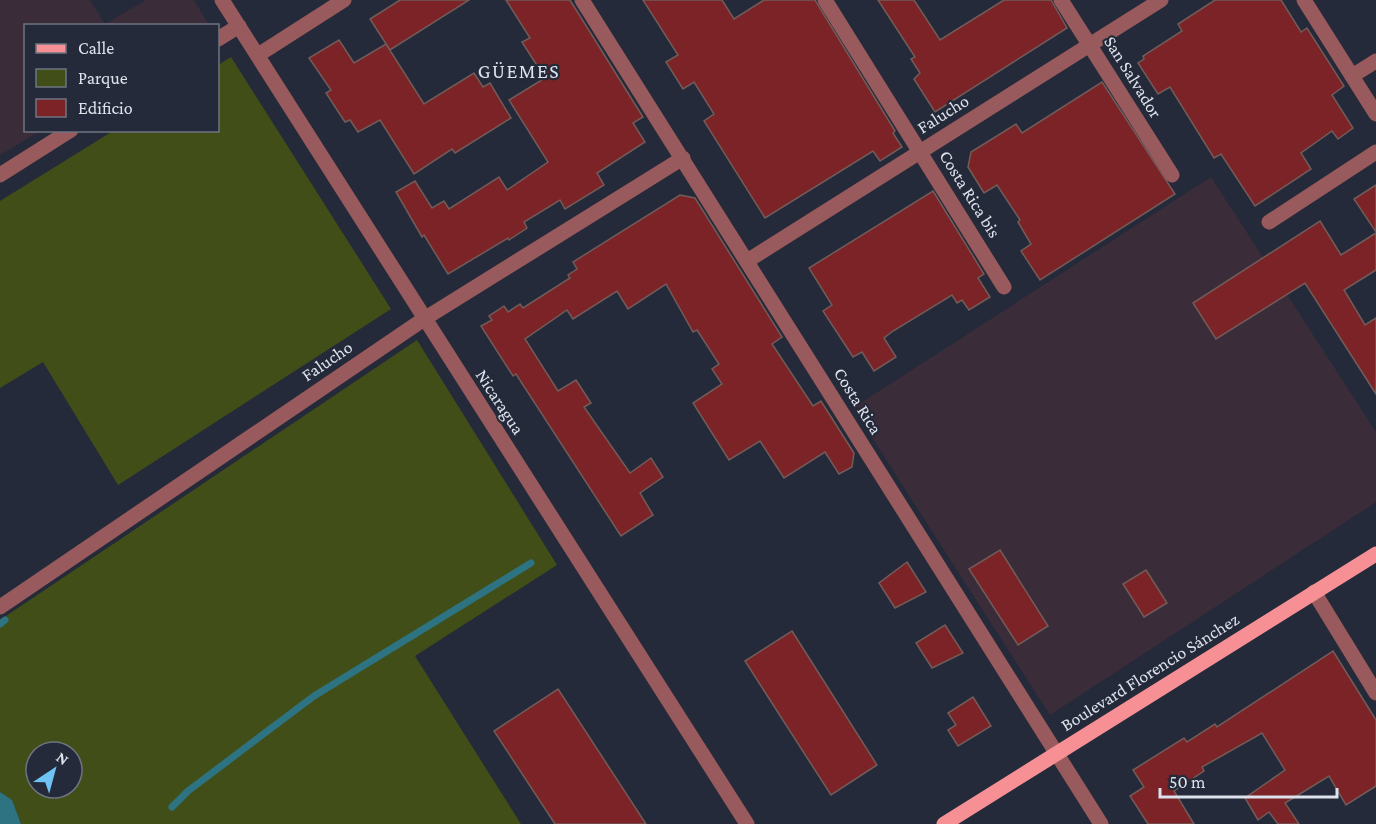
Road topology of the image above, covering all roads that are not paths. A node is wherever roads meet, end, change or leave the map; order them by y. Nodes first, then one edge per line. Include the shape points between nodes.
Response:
1 (222, 0) edge
2 (344, 0) edge
3 (582, 0) edge
4 (825, 0) edge
5 (1061, 0) edge
6 (1161, 0) edge
7 (1304, 0) edge
8 (239, 26) junction
9 (219, 38) edge
10 (1089, 45) junction
11 (258, 55) junction
12 (1376, 61) edge
13 (1352, 76) junction
14 (1376, 114) edge
15 (68, 132) edge
16 (920, 152) junction
17 (1376, 152) edge
18 (683, 158) junction
19 (0, 175) edge
20 (1172, 175) dead end
21 (1269, 222) dead end
22 (747, 261) junction
23 (1005, 287) dead end
24 (424, 319) junction
25 (1376, 554) edge
26 (1314, 592) junction
27 (0, 607) edge
28 (1376, 693) edge
29 (1058, 753) junction
30 (747, 824) edge
31 (944, 824) edge
32 (1101, 824) edge

1 - 8 street, Nicaragua
2 - 11 street
3 - 18 street, Costa Rica
4 - 16 street, Costa Rica bis
5 - 10 street, San Salvador
6 - 10 street, Falucho
7 - 13 street
8 - 9 street
8 - 11 street, Nicaragua
10 - 16 street, Falucho
10 - 20 street, San Salvador
11 - 24 street, Nicaragua
12 - 13 street
13 - 14 street
15 - 19 street
16 - 22 street, Falucho
16 - 23 street, Costa Rica bis
17 - 21 street
18 - 22 street, Costa Rica
18 - 24 street, Falucho
22 - 29 street, Costa Rica
24 - 27 street, Falucho
24 - 30 street, Nicaragua
25 - 26 main road, Boulevard Florencio Sánchez
26 - 28 street
26 - 29 main road, Boulevard Florencio Sánchez
29 - 31 main road, Boulevard Florencio Sánchez
29 - 32 street, Costa Rica

